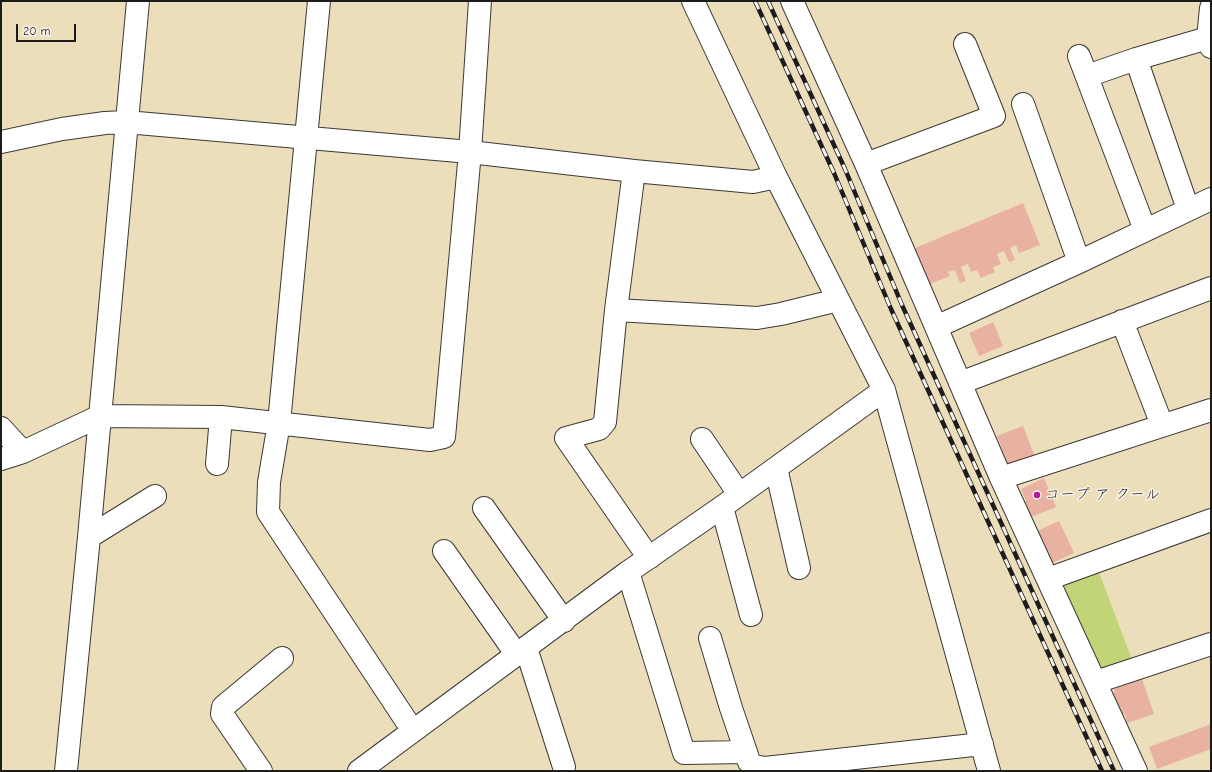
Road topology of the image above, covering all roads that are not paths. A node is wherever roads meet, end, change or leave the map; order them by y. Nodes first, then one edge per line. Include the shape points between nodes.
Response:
1 (138, 1) edge
2 (319, 1) edge
3 (480, 1) edge
4 (693, 1) edge
5 (799, 2) edge
6 (1211, 8) edge
7 (1210, 41) edge
8 (965, 44) dead end
9 (1136, 59) junction
10 (1023, 104) dead end
11 (126, 122) junction
12 (306, 137) junction
13 (1, 142) edge
14 (470, 152) junction
15 (866, 164) junction
16 (634, 170) junction
17 (776, 177) junction
18 (1211, 199) edge
19 (1188, 209) junction
20 (1145, 230) junction
21 (1079, 262) junction
22 (1211, 288) edge
23 (838, 300) junction
24 (616, 310) junction
25 (1122, 321) junction
26 (936, 327) junction
27 (960, 383) junction
28 (884, 390) junction
29 (1211, 410) edge
30 (100, 416) junction
31 (222, 417) junction
32 (278, 423) junction
33 (1162, 425) junction
34 (1, 428) edge
35 (702, 439) dead end
36 (23, 452) junction
37 (1, 459) edge
38 (218, 464) dead end
39 (776, 468) junction
40 (1001, 478) junction
41 (739, 494) junction
42 (155, 496) dead end
43 (722, 507) junction
44 (484, 508) dead end
45 (1211, 520) edge
46 (89, 537) junction
47 (444, 551) dead end
48 (649, 558) junction
49 (799, 568) dead end
50 (628, 572) junction
51 (1048, 579) junction
52 (751, 615) dead end
53 (564, 621) junction
54 (710, 638) dead end
55 (1211, 644) edge
56 (521, 651) junction
57 (282, 658) dead end
58 (1096, 682) junction
59 (413, 731) junction
60 (982, 744) junction
61 (746, 752) junction
62 (564, 767) dead end
63 (766, 770) edge
64 (66, 771) edge
65 (261, 771) edge
66 (360, 771) edge
67 (990, 771) edge
68 (1136, 771) edge

1 - 11 street
2 - 12 street
3 - 14 street
4 - 17 street
5 - 15 street
6 - 7 street
7 - 9 street
8 - 15 street via 994,116
9 - 19 street
9 - 20 street via 1089,67
10 - 21 street
11 - 12 street
11 - 13 street via 62,128
11 - 30 street
12 - 14 street
12 - 32 street
14 - 16 street
14 - 32 street via 444,437 430,440
15 - 26 street
16 - 17 street via 753,182
16 - 24 street
17 - 23 street
18 - 19 street
19 - 20 street
20 - 21 street
21 - 26 street
22 - 25 street
23 - 24 street via 757,318
23 - 28 street
24 - 48 street via 605,422 599,429 566,438
25 - 27 street
25 - 33 street
26 - 27 street
27 - 40 street
28 - 39 street
28 - 60 street
29 - 33 street
30 - 31 street
30 - 36 street
30 - 46 street
31 - 32 street
31 - 38 street
32 - 59 street via 269,482 268,512
33 - 40 street
34 - 36 street
35 - 41 street
36 - 37 street
39 - 41 street
39 - 49 street
40 - 51 street
41 - 43 street
42 - 46 street
43 - 48 street
43 - 52 street
44 - 53 street
45 - 51 street
46 - 64 street
47 - 56 street
48 - 50 street
50 - 53 street
50 - 61 street via 684,753
51 - 58 street
53 - 56 street
54 - 61 street
55 - 58 street
56 - 59 street
56 - 62 street
57 - 65 street via 223,707 222,714
58 - 68 street
59 - 66 street
60 - 63 street
60 - 67 street
61 - 63 street via 749,762

